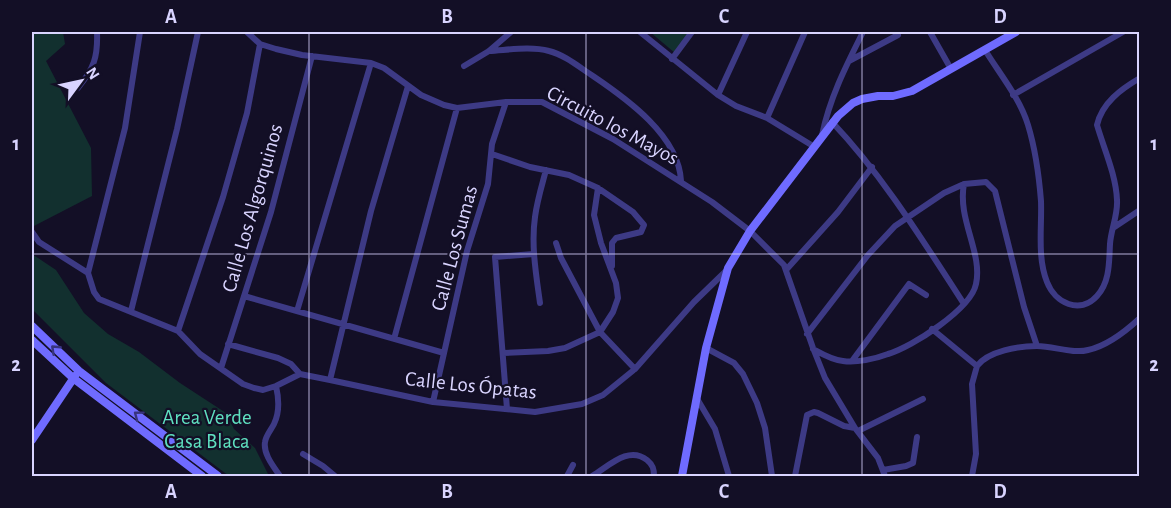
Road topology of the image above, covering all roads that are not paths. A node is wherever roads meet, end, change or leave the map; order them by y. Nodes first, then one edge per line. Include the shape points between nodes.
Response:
1 (97, 32) edge
2 (141, 32) edge
3 (198, 32) edge
4 (247, 32) edge
5 (511, 32) edge
6 (640, 32) edge
7 (692, 32) edge
8 (747, 32) edge
9 (805, 32) edge
10 (863, 32) edge
11 (930, 32) edge
12 (1016, 32) edge
13 (1123, 32) edge
14 (898, 35) dead end
15 (260, 44) junction
16 (985, 50) junction
17 (489, 51) junction
18 (312, 56) junction
19 (672, 59) junction
20 (848, 62) junction
21 (371, 63) junction
22 (464, 66) dead end
23 (951, 69) junction
24 (1140, 78) edge
25 (408, 86) junction
26 (78, 88) dead end
27 (718, 94) junction
28 (1013, 95) junction
29 (506, 102) junction
30 (458, 108) junction
31 (767, 118) junction
32 (832, 122) junction
33 (821, 136) junction
34 (813, 146) junction
35 (492, 154) junction
36 (872, 167) junction
37 (546, 170) junction
38 (681, 181) junction
39 (964, 184) junction
40 (598, 188) junction
41 (1140, 210) edge
42 (908, 217) junction
43 (1113, 228) junction
44 (750, 231) junction
45 (32, 232) edge
46 (556, 243) dead end
47 (534, 254) junction
48 (728, 268) junction
49 (786, 270) junction
50 (88, 273) junction
51 (614, 276) junction
52 (926, 295) dead end
53 (244, 296) junction
54 (540, 303) dead end
55 (964, 304) junction
56 (131, 311) junction
57 (297, 311) junction
58 (1140, 318) edge
59 (344, 325) junction
60 (32, 326) edge
61 (932, 330) junction
62 (178, 331) junction
63 (600, 333) junction
64 (807, 333) junction
65 (394, 339) junction
66 (32, 340) edge
67 (228, 344) junction
68 (1037, 346) junction
69 (706, 348) junction
70 (813, 348) junction
71 (503, 352) junction
72 (444, 353) junction
73 (852, 361) junction
74 (977, 366) junction
75 (221, 368) junction
76 (635, 369) junction
77 (79, 371) junction
78 (300, 374) junction
79 (73, 378) junction
80 (330, 380) junction
81 (276, 386) junction
82 (696, 396) junction
83 (923, 399) dead end
84 (433, 402) junction
85 (507, 409) junction
86 (857, 429) junction
87 (917, 437) dead end
88 (32, 440) edge
89 (303, 454) dead end
90 (573, 465) dead end
91 (884, 473) edge
92 (202, 477) edge
93 (218, 477) edge
94 (280, 477) edge
95 (334, 477) edge
96 (567, 477) edge
97 (592, 477) edge
98 (654, 477) edge
99 (682, 477) edge
100 (729, 477) edge
101 (772, 477) edge
102 (795, 477) edge
103 (972, 477) edge

1 - 26 street via 97,56
2 - 50 street via 125,128
3 - 56 street
4 - 15 street, Circuito los Mayos
5 - 17 street
6 - 19 street
7 - 19 street
8 - 27 street
9 - 31 street
10 - 20 street
11 - 23 street
12 - 16 street
13 - 28 street
14 - 20 street
15 - 18 street, Circuito los Mayos
15 - 62 street via 247,113 223,197
16 - 23 street
16 - 28 street
17 - 22 street
17 - 38 street via 539,49 572,62 633,105 652,124 677,160
18 - 21 street, Circuito los Mayos
18 - 53 street, Calle Los Algorquinos via 271,212
19 - 27 street
20 - 33 street via 827,109
21 - 25 street, Circuito los Mayos
21 - 57 street
23 - 32 street via 904,94 853,103
24 - 43 street via 1112,98 1097,125 1115,184
25 - 30 street, Circuito los Mayos via 432,101
25 - 59 street via 370,212
27 - 31 street
28 - 43 street via 1032,139 1041,199 1042,261 1047,282 1060,299 1077,307 1093,299 1109,271
29 - 30 street, Circuito los Mayos
29 - 35 street, Calle Los Sumas
29 - 38 street, Circuito los Mayos via 535,100 551,105
30 - 65 street
31 - 34 street
32 - 33 street
32 - 36 street
33 - 34 street
34 - 44 street
35 - 37 street
35 - 72 street, Calle Los Sumas via 486,192 467,250
36 - 42 street
36 - 49 street
37 - 40 street
37 - 47 street via 535,218
38 - 44 street, Circuito los Mayos
39 - 42 street
39 - 55 street via 962,206 977,274 975,288
39 - 68 street via 986,182 995,191
40 - 51 street via 594,215
40 - 51 street via 633,212 644,225 639,234 616,238 612,243
41 - 43 street
42 - 55 street
42 - 64 street via 868,255
44 - 48 street
44 - 49 street, Circuito los Mayos
45 - 50 street via 39,242
46 - 63 street
47 - 54 street
47 - 71 street via 495,257
48 - 69 street
48 - 76 street, Calle Los Ópatas
49 - 64 street
50 - 56 street via 99,299
51 - 63 street via 618,298
52 - 73 street via 909,284
53 - 57 street
53 - 67 street, Calle Los Algorquinos
55 - 61 street
56 - 62 street
57 - 59 street
58 - 68 street via 1088,351
59 - 65 street
59 - 80 street
77 -> 60 street
61 - 73 street via 889,354
61 - 74 street
62 - 75 street via 200,354
63 - 71 street via 566,348
63 - 76 street
64 - 70 street
65 - 72 street
66 - 79 street
67 - 75 street, Calle Los Algorquinos
67 - 78 street, Calle Los Ópatas via 278,357
68 - 74 street via 1003,351
69 - 82 street
69 - 101 street via 734,363 758,403
70 - 73 street via 834,359
70 - 86 street via 825,378
71 - 85 street
72 - 84 street, Calle Los Sumas
74 - 103 street via 972,384 976,454
75 - 81 street via 254,388
76 - 85 street, Calle Los Ópatas via 603,395 582,404 535,411
77 - 79 street
93 -> 77 street
78 - 80 street, Calle Los Ópatas
78 - 81 street
79 - 88 street
79 - 92 street
80 - 84 street, Calle Los Ópatas
81 - 94 street via 279,405 265,450
82 - 99 street
82 - 100 street via 715,429
83 - 86 street
84 - 85 street, Calle Los Ópatas
86 - 91 street
86 - 102 street via 818,413 807,416
87 - 91 street via 913,463
89 - 95 street
90 - 96 street
97 - 98 street via 632,454 650,462

